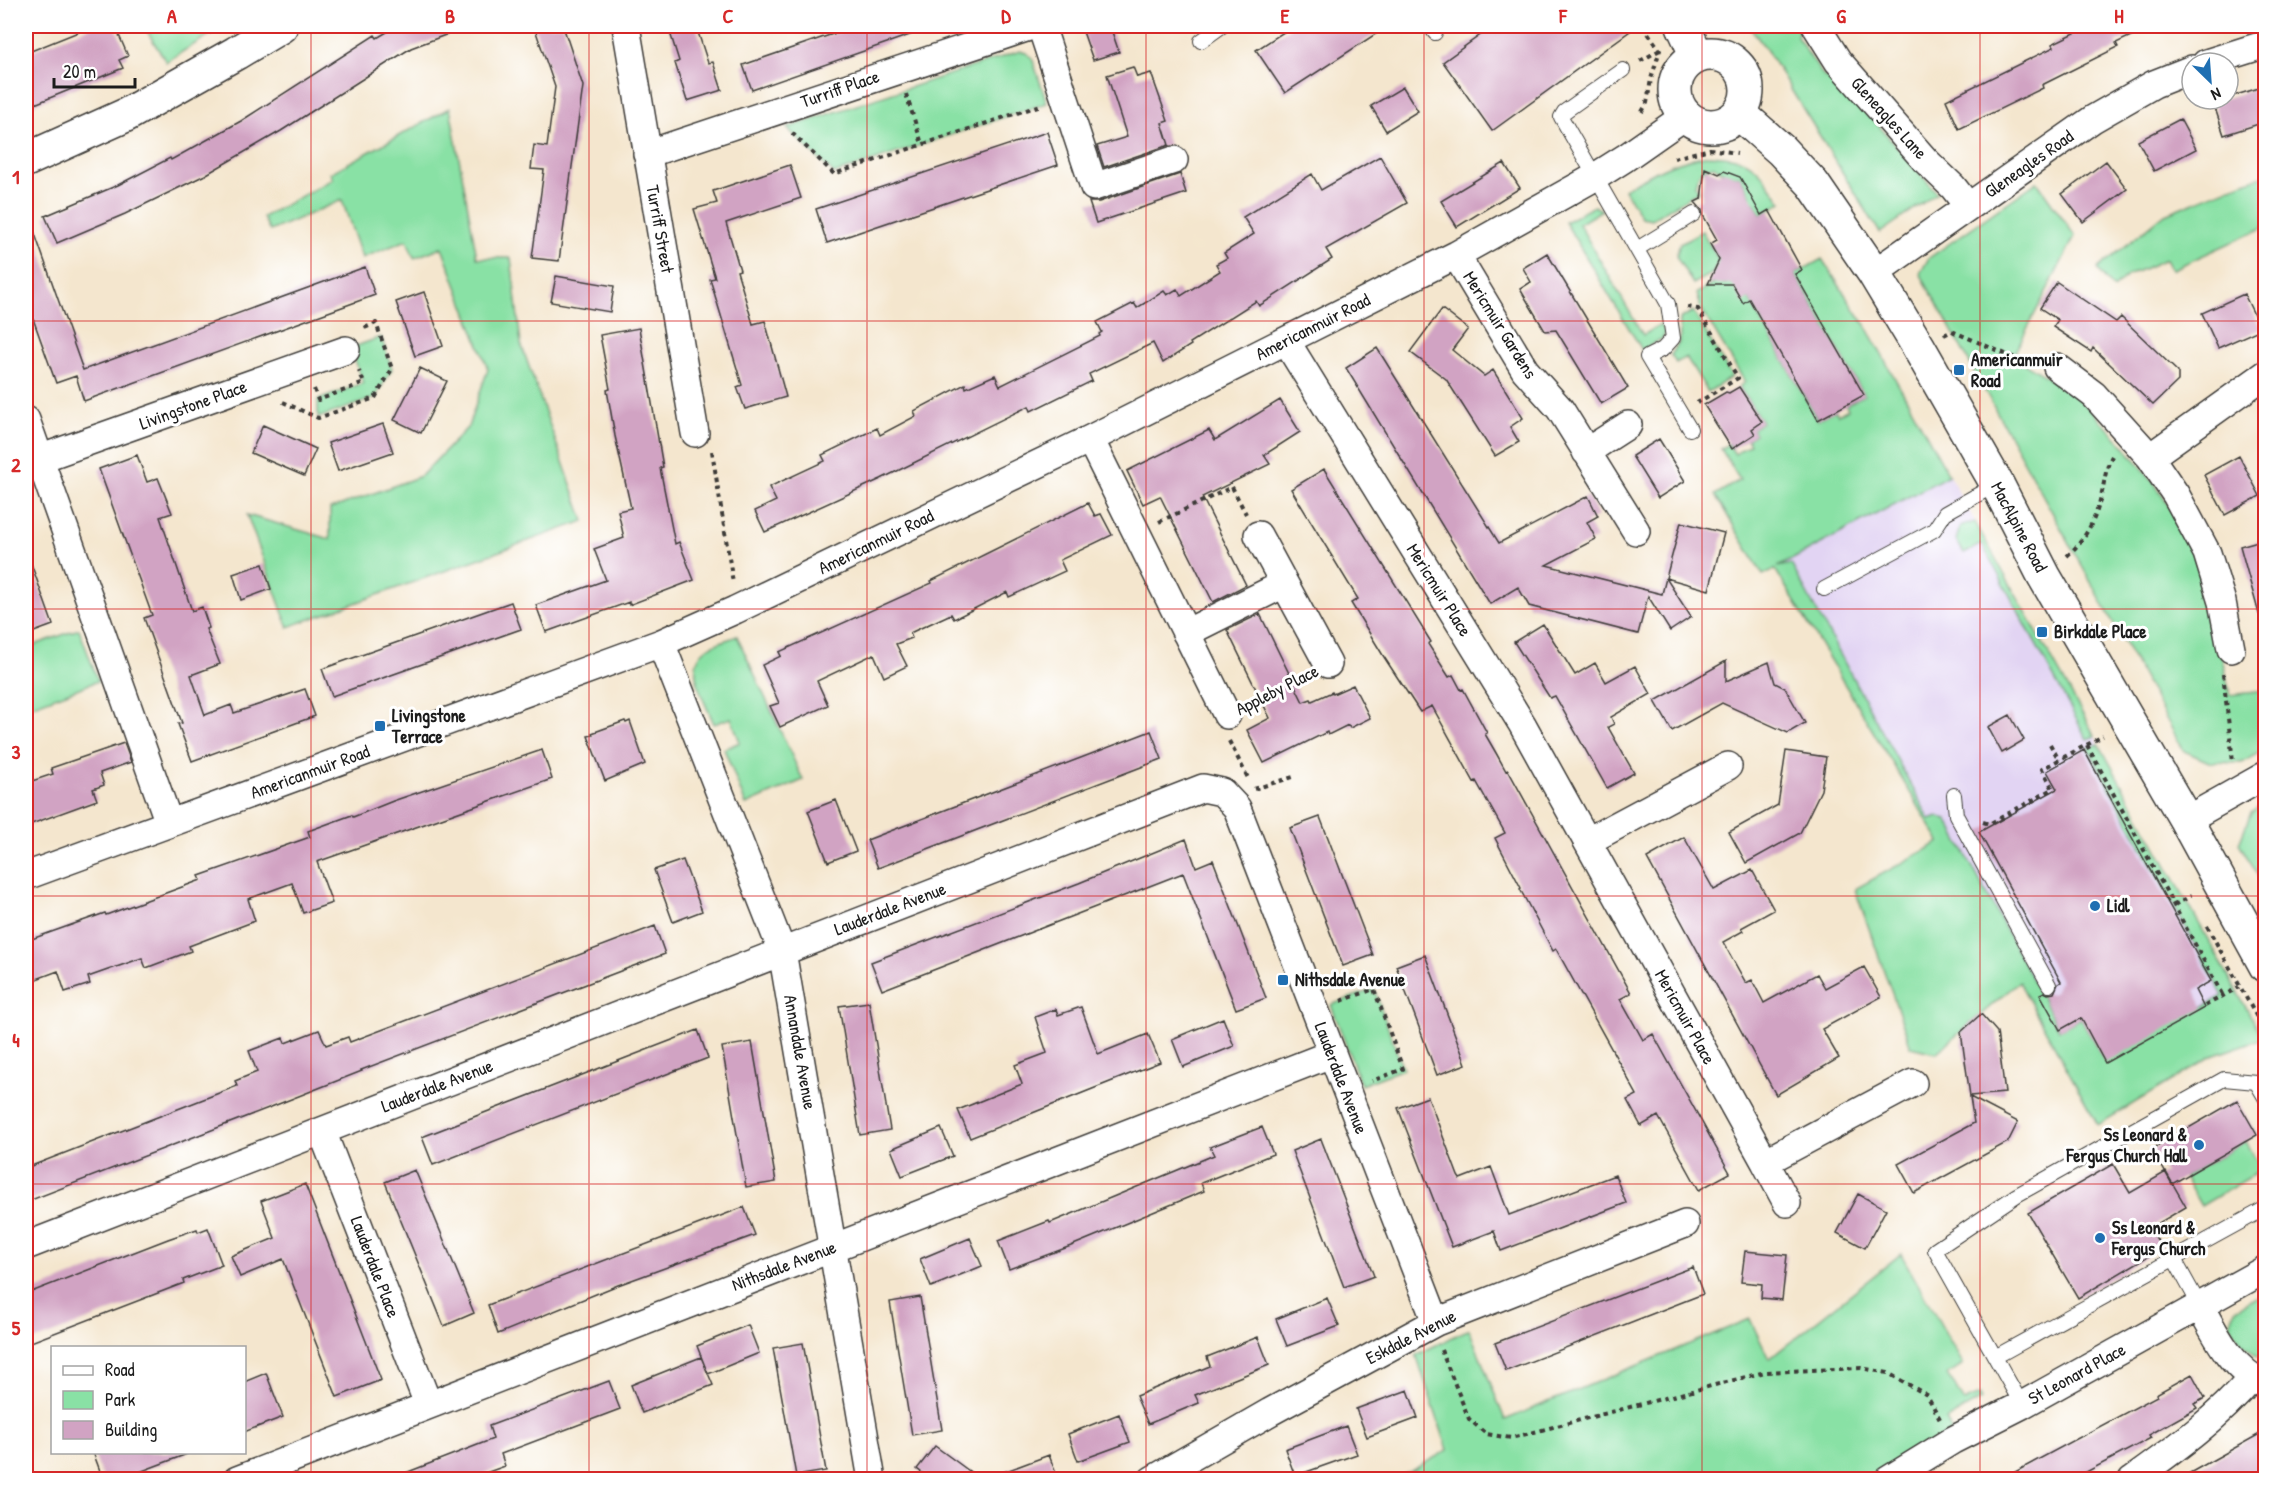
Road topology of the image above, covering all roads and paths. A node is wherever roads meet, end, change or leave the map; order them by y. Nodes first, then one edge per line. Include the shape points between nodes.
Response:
1 (281, 26) edge
2 (626, 26) edge
3 (1032, 26) edge
4 (1041, 26) edge
5 (1222, 26) edge
6 (1643, 26) edge
7 (1683, 26) edge
8 (1816, 26) edge
9 (1200, 41) dead end
10 (2265, 44) edge
11 (2240, 52) edge
12 (1697, 56) junction
13 (898, 70) junction
14 (1623, 70) dead end
15 (2180, 74) edge
16 (1065, 97) junction
17 (780, 109) junction
18 (1739, 113) junction
19 (1685, 116) junction
20 (1639, 118) dead end
21 (922, 144) junction
22 (647, 154) junction
23 (1743, 156) dead end
24 (26, 160) edge
25 (1174, 160) dead end
26 (1666, 161) dead end
27 (1595, 177) junction
28 (1968, 206) junction
29 (1694, 214) dead end
30 (1637, 249) junction
31 (1456, 255) junction
32 (1874, 273) junction
33 (1668, 304) junction
34 (1286, 341) junction
35 (1918, 346) junction
36 (346, 350) dead end
37 (2057, 367) joint
38 (2265, 374) edge
39 (1681, 413) junction
40 (26, 420) edge
41 (1628, 425) dead end
42 (1690, 429) dead end
43 (695, 433) joint
44 (2128, 433) junction
45 (1090, 439) junction
46 (1586, 452) junction
47 (2150, 457) junction
48 (39, 459) junction
49 (1996, 484) junction
50 (1636, 531) dead end
51 (1136, 533) junction
52 (1258, 535) joint
53 (2044, 576) junction
54 (1284, 584) junction
55 (1824, 590) dead end
56 (735, 610) junction
57 (1186, 633) junction
58 (661, 643) junction
59 (2231, 649) joint
60 (1328, 664) joint
61 (1227, 715) junction
62 (2098, 725) dead end
63 (2103, 736) junction
64 (2050, 744) dead end
65 (2086, 745) junction
66 (2109, 746) dead end
67 (2059, 760) junction
68 (1728, 766) dead end
69 (2265, 775) edge
70 (1293, 777) dead end
71 (1954, 795) dead end
72 (2221, 800) junction
73 (1956, 815) junction
74 (2186, 820) junction
75 (169, 823) junction
76 (1588, 841) junction
77 (26, 876) edge
78 (2186, 886) dead end
79 (2191, 896) junction
80 (2174, 905) junction
81 (2196, 906) dead end
82 (2202, 916) dead end
83 (782, 951) junction
84 (2265, 966) edge
85 (2049, 985) dead end
86 (2239, 987) junction
87 (2223, 996) junction
88 (2205, 1006) dead end
89 (1315, 1011) junction
90 (2265, 1034) edge
91 (1331, 1054) junction
92 (1913, 1083) dead end
93 (1346, 1091) junction
94 (2265, 1099) edge
95 (322, 1131) junction
96 (1765, 1162) junction
97 (1787, 1203) dead end
98 (2265, 1208) edge
99 (1684, 1224) dead end
100 (26, 1246) edge
101 (834, 1247) junction
102 (2174, 1259) junction
103 (2265, 1269) edge
104 (2200, 1306) junction
105 (1436, 1322) junction
106 (1995, 1357) junction
107 (2258, 1382) edge
108 (428, 1404) junction
109 (2022, 1405) junction
110 (1953, 1440) junction
111 (237, 1479) edge
112 (872, 1479) edge
113 (1152, 1479) edge
114 (1888, 1479) edge
115 (2133, 1479) edge

1 - 24 street via 126,115
2 - 22 street, Turriff Street
3 - 13 street, Turriff Place
4 - 16 street
5 - 9 lane
6 - 20 path via 1660,50
7 - 12 street
8 - 28 street, Gleneagles Lane via 1838,60
10 - 11 street
12 - 18 street via 1721,55 1740,69 1747,91
12 - 19 street via 1687,62 1675,82 1678,106
13 - 17 street, Turriff Place
13 - 21 path
14 - 27 lane via 1562,115
15 - 28 street, Gleneagles Road via 2093,119
16 - 21 path
16 - 25 street via 1094,187
17 - 21 path via 787,128 834,174
17 - 22 street, Turriff Place
18 - 19 street via 1718,126 1700,124
18 - 32 street, MacAlpine Road via 1813,184
19 - 27 street, Americanmuir Road
22 - 43 street, Turriff Street
23 - 26 path via 1710,149
27 - 30 lane
27 - 31 street, Americanmuir Road
28 - 32 street, Gleneagles Road
29 - 30 lane
30 - 33 lane
31 - 34 street, Americanmuir Road
31 - 46 street, Mericmuir Gardens via 1525,370 1560,409
32 - 35 street, MacAlpine Road
33 - 39 lane via 1673,338 1647,357
33 - 39 path via 1698,309 1738,378
34 - 45 street, Americanmuir Road
34 - 76 street, Mericmuir Place via 1522,724
35 - 37 path via 1952,331 2048,374
35 - 49 street, MacAlpine Road
36 - 48 street, Livingstone Place
37 - 44 street via 2094,394
38 - 47 street
39 - 42 lane
40 - 48 street
41 - 46 street
43 - 56 path via 710,435
44 - 47 street
44 - 53 path via 2106,467 2101,498 2086,536
45 - 51 street, Appleby Place
45 - 56 street, Americanmuir Road
46 - 50 street, Mericmuir Gardens
47 - 59 street via 2207,553
48 - 75 street
49 - 53 street, MacAlpine Road
49 - 55 lane via 1945,513 1934,530
51 - 52 path via 1232,487
51 - 57 street, Appleby Place
52 - 54 street, Appleby Place
53 - 74 street, MacAlpine Road
54 - 57 street
54 - 60 street, Appleby Place
56 - 58 street, Americanmuir Road
57 - 61 street, Appleby Place
58 - 75 street, Americanmuir Road
58 - 83 street, Annandale Avenue
59 - 72 path via 2221,650 2233,762
60 - 61 path, Appleby Place
61 - 70 path via 1218,720 1254,789
62 - 63 path
63 - 65 path
63 - 66 path
64 - 67 path
65 - 67 path
65 - 80 path
67 - 73 path via 2042,769 2053,789 1989,824
68 - 76 street
69 - 72 street
71 - 73 lane
72 - 74 street
73 - 85 lane
74 - 84 street, MacAlpine Road
75 - 77 street, Americanmuir Road
76 - 96 street, Mericmuir Place
78 - 79 path
79 - 80 path
79 - 81 path
80 - 87 path
82 - 86 path
83 - 89 street, Lauderdale Avenue via 1203,788 1222,792 1237,808
83 - 95 street, Lauderdale Avenue
83 - 101 street, Annandale Avenue
86 - 87 path
86 - 90 path
87 - 88 path
89 - 91 street, Lauderdale Avenue
89 - 93 path via 1374,989 1403,1069
91 - 93 street, Lauderdale Avenue
91 - 101 street, Nithsdale Avenue
92 - 96 street
93 - 105 street, Lauderdale Avenue
94 - 106 lane via 2256,1082 2224,1079 2017,1195 1935,1250
95 - 100 street, Lauderdale Avenue
95 - 108 street, Lauderdale Place
96 - 97 street, Mericmuir Place
98 - 102 lane
99 - 105 street, Eskdale Avenue
101 - 108 street, Nithsdale Avenue
101 - 112 street, Annandale Avenue
102 - 104 lane
102 - 106 lane
103 - 104 street, St Leonard Place
104 - 107 street via 2232,1360
104 - 109 street, St Leonard Place
105 - 110 path via 1439,1346 1469,1419 1486,1434 1511,1438 1765,1372 1861,1368 1888,1372 1927,1395
105 - 113 street, Eskdale Avenue
106 - 109 lane
107 - 115 street
108 - 111 street, Nithsdale Avenue
109 - 110 street, St Leonard Place
110 - 114 street, St Leonard Place

